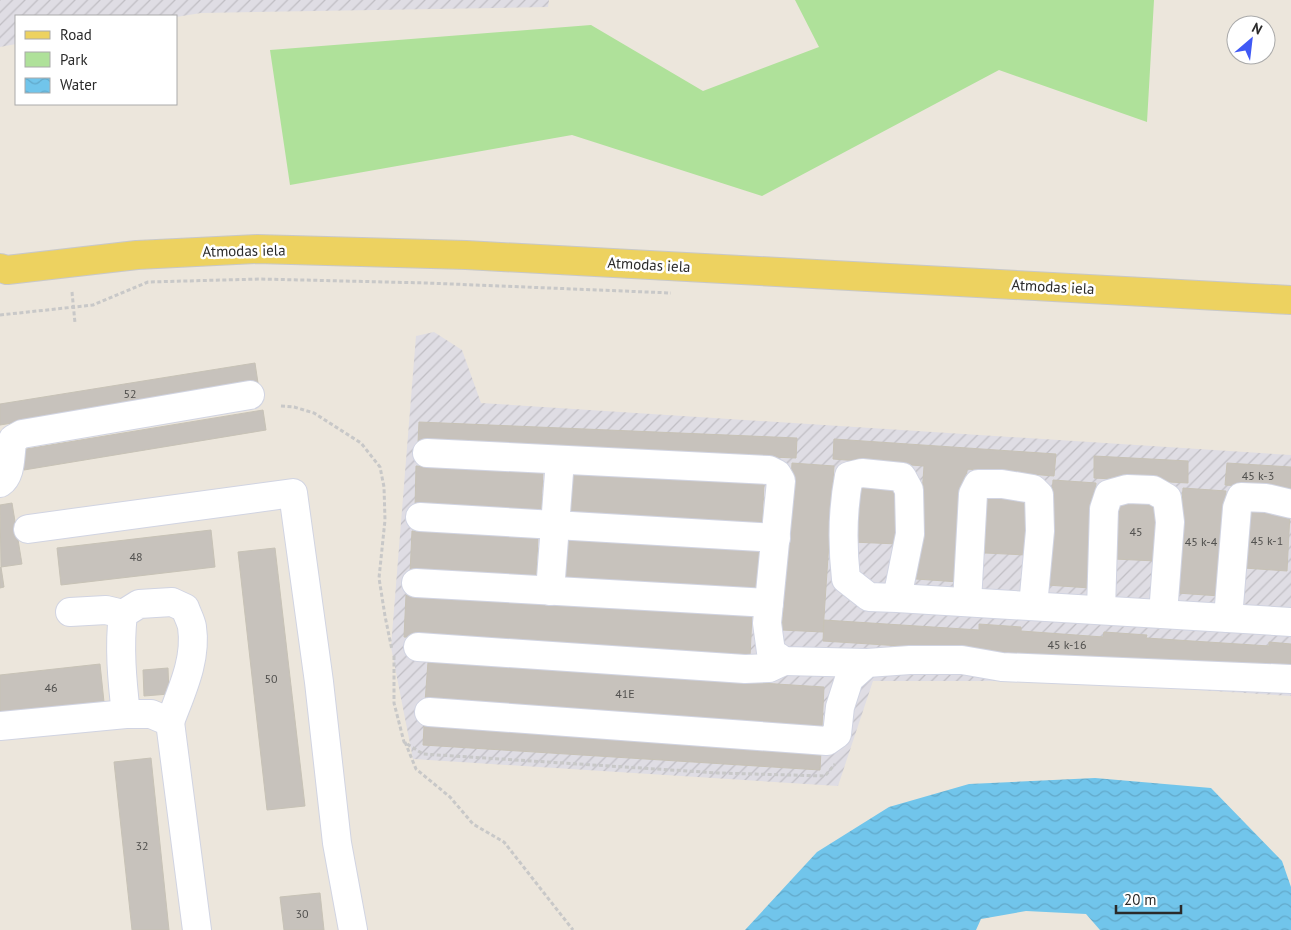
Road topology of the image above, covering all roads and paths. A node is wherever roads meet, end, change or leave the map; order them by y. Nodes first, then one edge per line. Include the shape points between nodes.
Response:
1 (2, 271) edge
2 (260, 279) dead end
3 (72, 292) dead end
4 (1291, 300) edge
5 (74, 308) junction
6 (0, 315) edge
7 (75, 323) dead end
8 (250, 395) dead end
9 (427, 453) dead end
10 (560, 460) junction
11 (0, 483) edge
12 (1291, 504) edge
13 (420, 517) dead end
14 (555, 525) junction
15 (28, 528) dead end
16 (776, 538) junction
17 (416, 583) dead end
18 (550, 591) junction
19 (897, 598) dead end
20 (967, 602) junction
21 (769, 603) junction
22 (1033, 606) junction
23 (1101, 610) junction
24 (70, 612) dead end
25 (123, 614) junction
26 (1163, 614) junction
27 (1228, 618) junction
28 (1291, 622) edge
29 (418, 647) dead end
30 (784, 661) junction
31 (867, 663) junction
32 (1291, 680) edge
33 (429, 712) dead end
34 (126, 714) junction
35 (170, 722) junction
36 (0, 726) edge
37 (404, 742) dead end
38 (198, 930) edge
39 (352, 930) edge
40 (573, 930) edge

1 - 4 main road, Atmodas iela via 137,256 257,249 466,255
2 - 5 path via 148,282 93,305
3 - 5 path
5 - 6 path
5 - 7 path
8 - 11 lane via 22,434 13,439 9,469
9 - 10 lane
10 - 14 lane
10 - 16 lane via 769,470 777,474 781,482
12 - 27 lane via 1241,497 1237,508
13 - 14 lane
14 - 16 lane
14 - 18 lane
15 - 39 lane via 293,494 337,843
16 - 21 lane
17 - 18 lane
18 - 21 lane
19 - 20 lane
20 - 22 lane
20 - 22 lane via 973,494 978,484 1002,484 1033,489 1039,495 1040,531
21 - 30 lane via 767,624 771,652
22 - 23 lane
23 - 26 lane
23 - 26 lane via 1104,509 1109,494 1127,489 1153,490 1167,498 1170,522
24 - 25 lane via 106,610
25 - 34 lane via 120,635
25 - 35 lane via 140,604 172,602 185,608 192,626 190,669
26 - 27 lane
27 - 28 lane
29 - 30 lane via 745,669 769,668
30 - 31 lane
31 - 32 lane via 962,660 1002,667
31 - 33 lane via 849,679 840,707 837,734 827,741
34 - 35 lane via 151,714
34 - 36 lane
35 - 38 lane
37 - 40 path via 416,769 450,797 473,824 504,842

